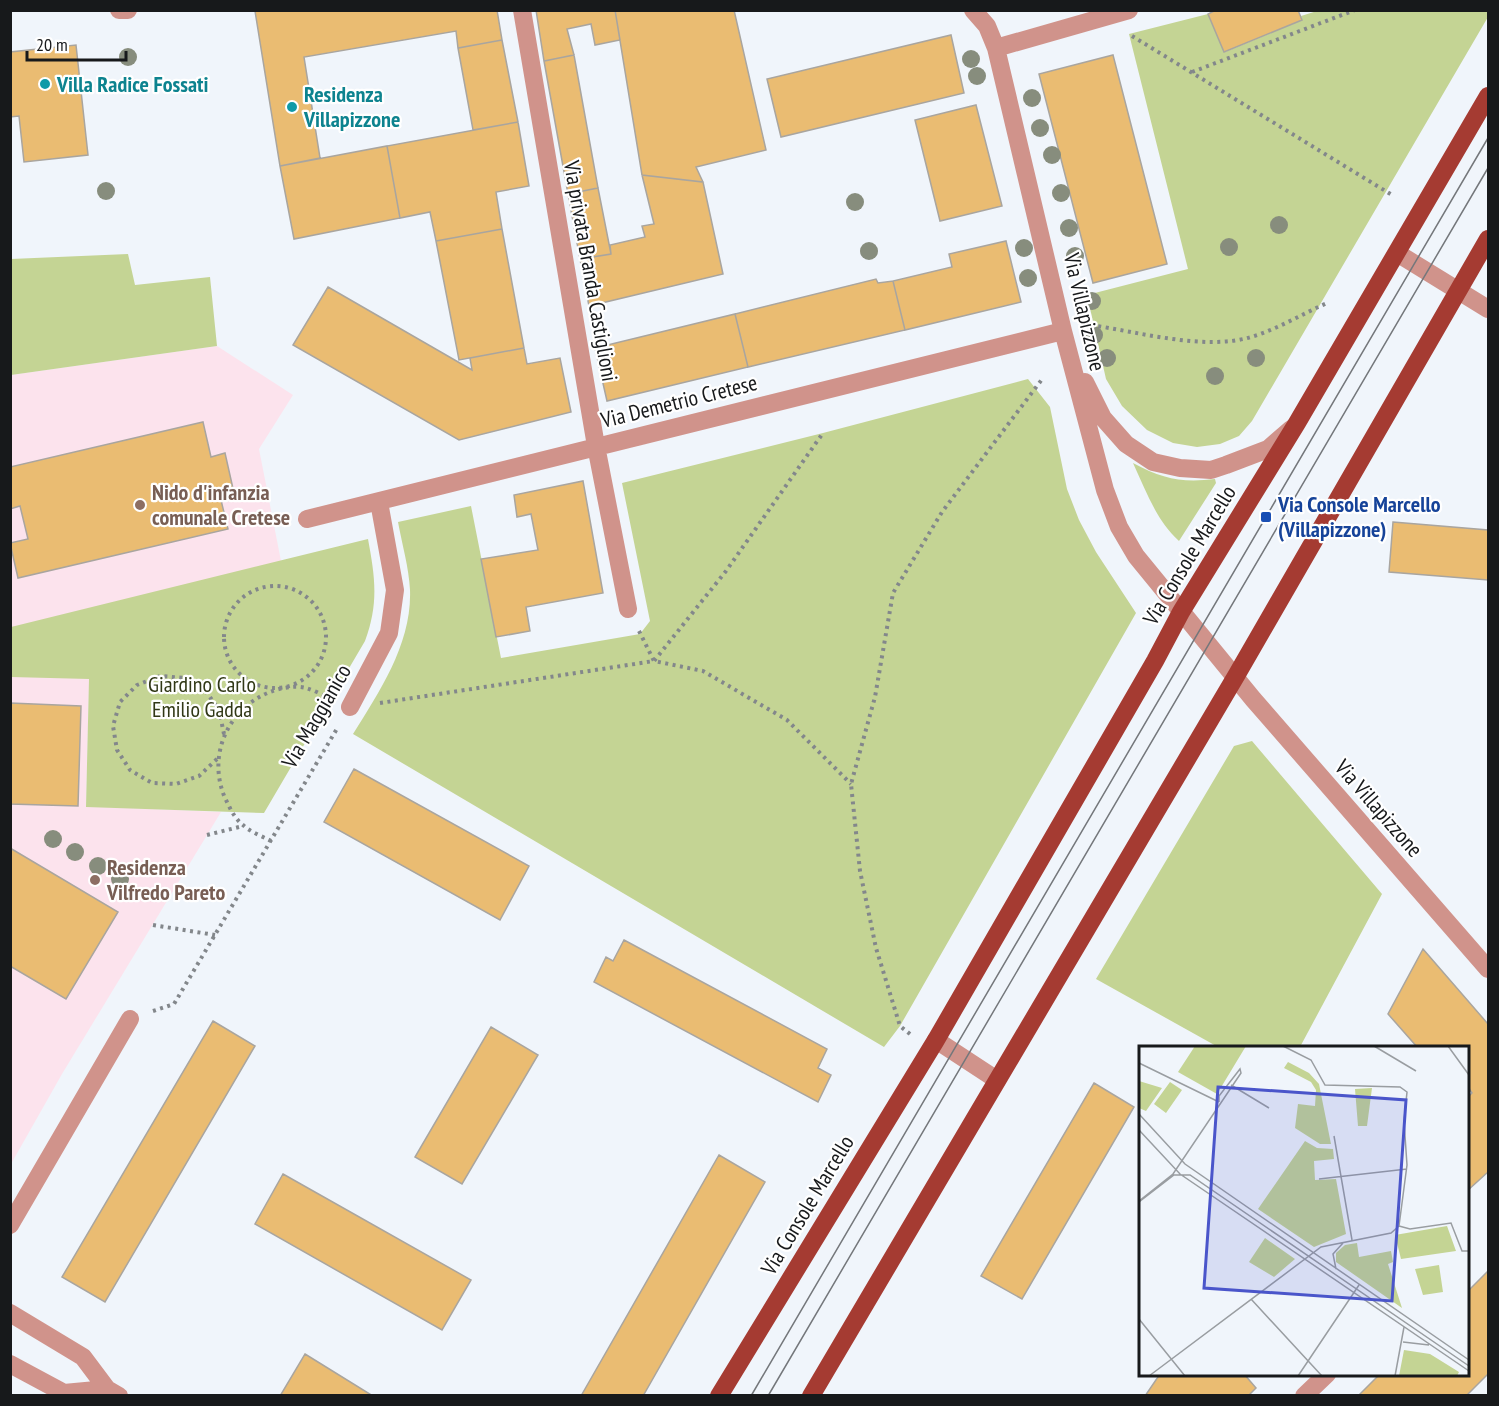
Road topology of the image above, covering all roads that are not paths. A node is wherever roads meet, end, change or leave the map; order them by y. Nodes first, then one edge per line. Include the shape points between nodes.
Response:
1 (119, 10) edge
2 (128, 10) edge
3 (522, 10) edge
4 (973, 10) edge
5 (1129, 10) edge
6 (996, 48) junction
7 (1488, 96) edge
8 (1488, 239) edge
9 (1397, 253) junction
10 (1458, 291) junction
11 (1488, 309) edge
12 (1063, 331) junction
13 (1297, 423) junction
14 (596, 446) junction
15 (379, 502) junction
16 (307, 519) dead end
17 (628, 609) road end
18 (1181, 612) junction
19 (1236, 676) junction
20 (350, 707) road end
21 (1488, 969) edge
22 (130, 1019) road end
23 (933, 1044) junction
24 (997, 1080) junction
25 (10, 1225) edge
26 (10, 1313) edge
27 (10, 1364) edge
28 (1325, 1376) edge
29 (110, 1393) edge
30 (719, 1395) edge
31 (811, 1395) edge
32 (1304, 1395) edge

1 - 2 street
3 - 14 street, Via privata Branda Castiglioni
4 - 6 street, Via Villapizzone via 987,26
5 - 6 street
6 - 12 street, Via Villapizzone
7 - 9 main road, Via Console Marcello
8 - 10 main road
9 - 10 street
9 - 13 main road, Via Console Marcello
10 - 11 street
10 - 19 main road
12 - 13 street via 1102,418 1126,444 1153,462 1211,470 1268,449
12 - 14 street, Via Demetrio Cretese
12 - 18 street, Via Villapizzone via 1105,490 1119,527 1136,556
13 - 18 main road, Via Console Marcello
14 - 15 street, Via Demetrio Cretese
14 - 17 street, Via privata Branda Castiglioni
15 - 16 street, Via Demetrio Cretese
15 - 20 street, Via Maggianico via 395,590 389,633
18 - 19 street, Via Villapizzone
18 - 23 main road, Via Console Marcello
19 - 21 street, Via Villapizzone
19 - 24 main road
22 - 25 street
23 - 24 street
23 - 30 main road, Via Console Marcello
24 - 31 main road
26 - 29 street via 83,1357
27 - 29 street via 64,1394
28 - 32 street

